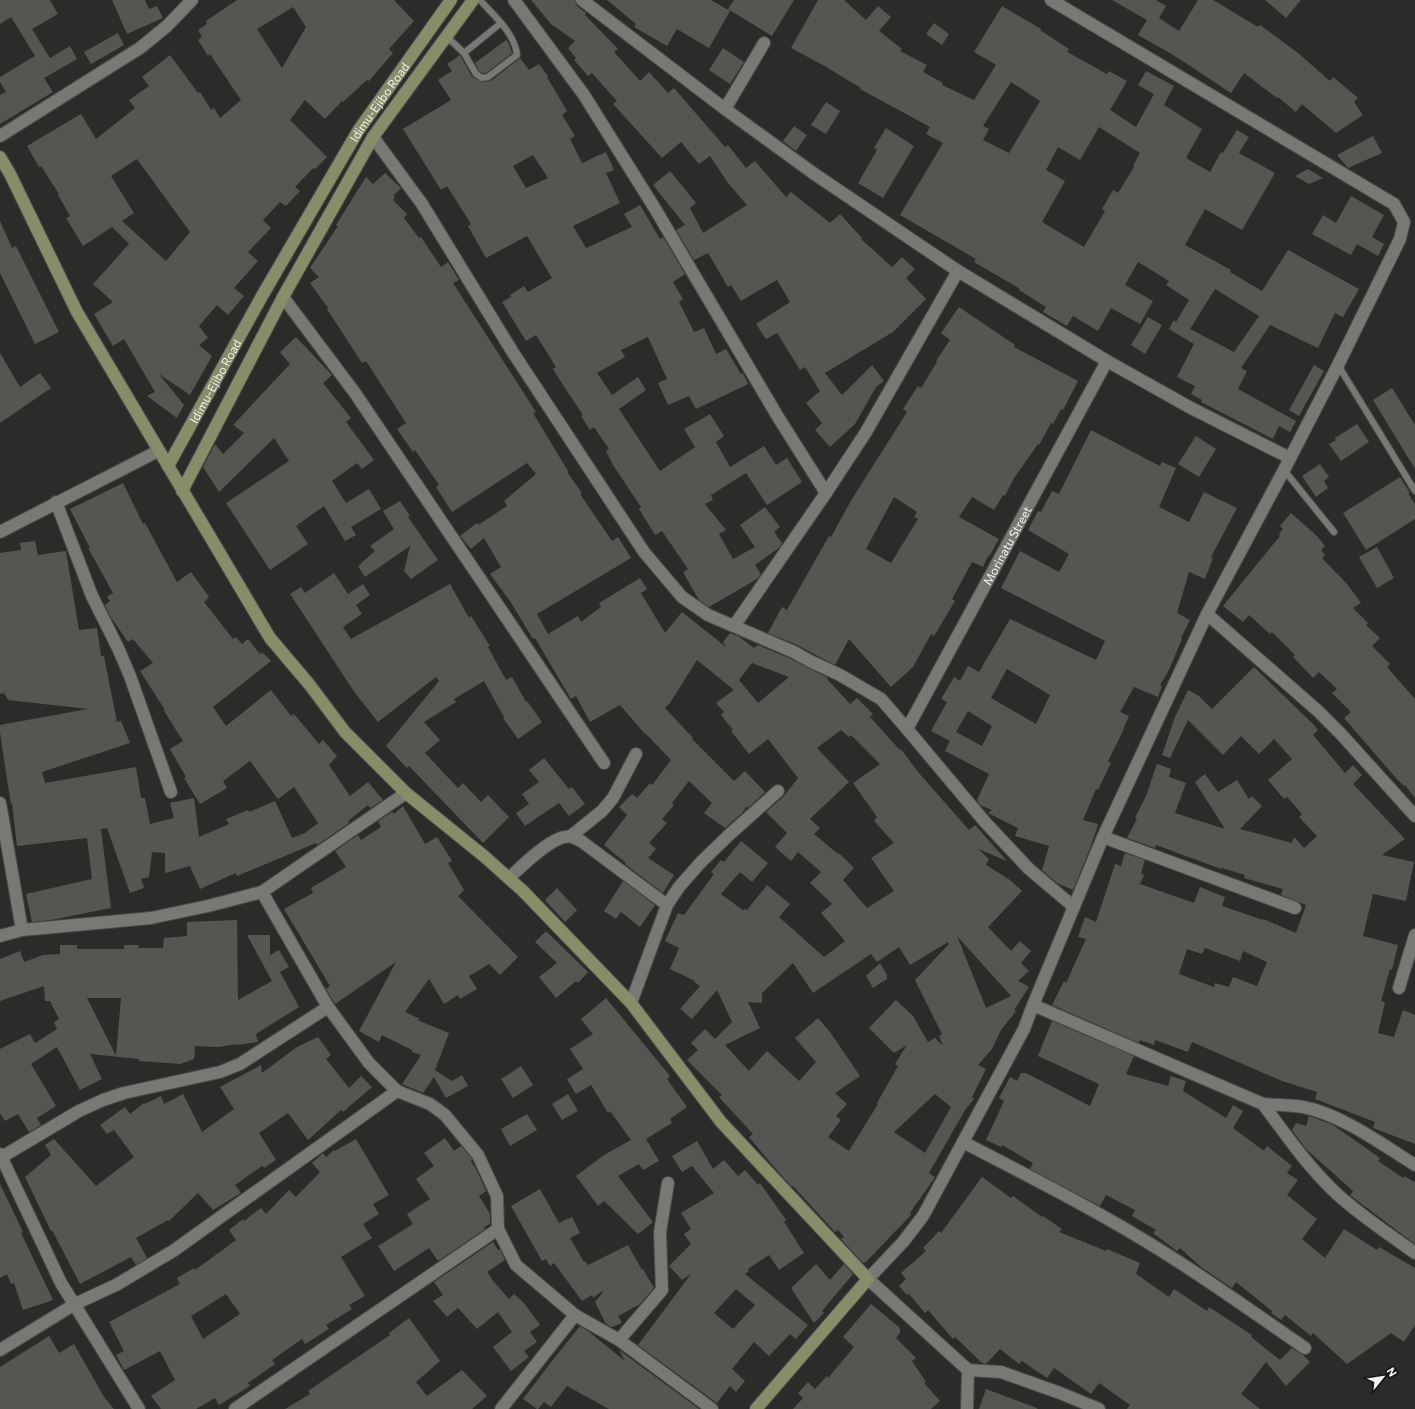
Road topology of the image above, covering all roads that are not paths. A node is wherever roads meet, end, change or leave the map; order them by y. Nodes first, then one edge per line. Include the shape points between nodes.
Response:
1 (192, 0) edge
2 (472, 0) edge
3 (480, 0) edge
4 (514, 0) edge
5 (582, 0) edge
6 (1051, 0) edge
7 (451, 1) edge
8 (464, 11) junction
9 (501, 23) junction
10 (446, 36) junction
11 (764, 43) dead end
12 (464, 53) junction
13 (725, 109) junction
14 (0, 136) edge
15 (373, 137) junction
16 (0, 158) edge
17 (341, 160) junction
18 (355, 170) junction
19 (958, 271) junction
20 (283, 297) junction
21 (1107, 361) junction
22 (1338, 365) junction
23 (158, 451) junction
24 (1290, 458) junction
25 (168, 466) junction
26 (1284, 470) junction
27 (182, 491) junction
28 (1415, 491) edge
29 (826, 493) junction
30 (56, 502) junction
31 (0, 532) edge
32 (1334, 532) dead end
33 (1207, 614) junction
34 (734, 626) junction
35 (907, 729) junction
36 (636, 754) dead end
37 (604, 763) dead end
38 (778, 791) dead end
39 (171, 792) dead end
40 (406, 793) junction
41 (0, 803) edge
42 (1415, 816) edge
43 (571, 836) junction
44 (1103, 837) junction
45 (509, 878) junction
46 (262, 892) junction
47 (667, 905) junction
48 (1074, 907) junction
49 (1295, 908) dead end
50 (22, 930) junction
51 (1415, 935) edge
52 (0, 936) edge
53 (1398, 988) dead end
54 (631, 1004) junction
55 (1033, 1005) junction
56 (328, 1007) junction
57 (397, 1091) junction
58 (1263, 1104) junction
59 (963, 1142) junction
60 (1, 1157) edge
61 (1415, 1165) edge
62 (668, 1183) dead end
63 (498, 1229) junction
64 (1415, 1253) edge
65 (868, 1279) junction
66 (75, 1304) junction
67 (574, 1315) junction
68 (619, 1340) junction
69 (1305, 1348) dead end
70 (0, 1350) edge
71 (968, 1370) junction
72 (139, 1409) edge
73 (234, 1409) edge
74 (501, 1409) edge
75 (712, 1409) edge
76 (756, 1409) edge
77 (967, 1409) edge
78 (1099, 1409) edge

1 - 14 street via 167,26 140,48
2 - 8 main road, Idimu-Ejibo Road
3 - 9 lane
4 - 29 street via 584,95
5 - 13 street
6 - 22 street via 1394,204 1404,222 1400,239
7 - 8 main road
7 - 17 main road, Idimu-Ejibo Road via 358,131
8 - 10 main road, Idimu-Ejibo Road
9 - 12 lane
9 - 12 lane via 515,44 517,55 488,77 482,78 476,74
10 - 12 lane
10 - 15 main road, Idimu-Ejibo Road
11 - 13 street
13 - 19 street via 813,173
15 - 18 main road, Idimu-Ejibo Road
15 - 34 street via 422,204 512,351 644,552 682,597 708,615
16 - 23 main road via 77,312
17 - 18 main road
17 - 25 main road, Idimu-Ejibo Road
18 - 20 main road, Idimu-Ejibo Road
19 - 21 street
19 - 29 street via 866,432
20 - 27 main road, Idimu-Ejibo Road
20 - 37 street via 355,393
21 - 24 street via 1191,408
21 - 35 street, Morinatu Street
22 - 24 street
22 - 28 lane
23 - 25 main road
23 - 30 street
24 - 26 street
25 - 27 main road
26 - 32 lane
26 - 33 street
27 - 40 main road via 270,638 345,732
29 - 34 street
30 - 31 street
30 - 39 street via 92,596 130,676
33 - 42 street via 1337,729
33 - 44 street
34 - 35 street via 794,652 881,699
35 - 48 street via 985,822 1029,869
36 - 43 street via 613,798 602,811
38 - 47 street via 706,858
40 - 45 main road
40 - 46 street
41 - 50 street
43 - 45 street via 559,838 551,843
43 - 47 street
44 - 48 street
44 - 49 street
45 - 54 main road
46 - 50 street via 151,918
46 - 56 street
47 - 54 street
48 - 55 street
50 - 52 street
51 - 53 street
54 - 65 main road via 721,1122
55 - 58 street
55 - 59 street via 1024,1029
56 - 57 street via 369,1063
56 - 60 street via 240,1064 220,1072 103,1100 79,1111
57 - 63 street via 430,1104 445,1115 478,1155 497,1196
57 - 66 street via 173,1251 116,1285
58 - 61 street via 1304,1107 1331,1116 1359,1130
58 - 64 street via 1296,1150 1336,1194
59 - 65 street via 923,1216 904,1242
59 - 69 street via 1167,1254
60 - 66 street via 61,1283
62 - 68 street via 660,1232 662,1290
63 - 67 street via 516,1265
63 - 73 street
65 - 71 street
65 - 76 main road
66 - 70 street
66 - 72 street
67 - 68 street
67 - 74 street
68 - 75 street
71 - 77 street
71 - 78 street via 1001,1372

